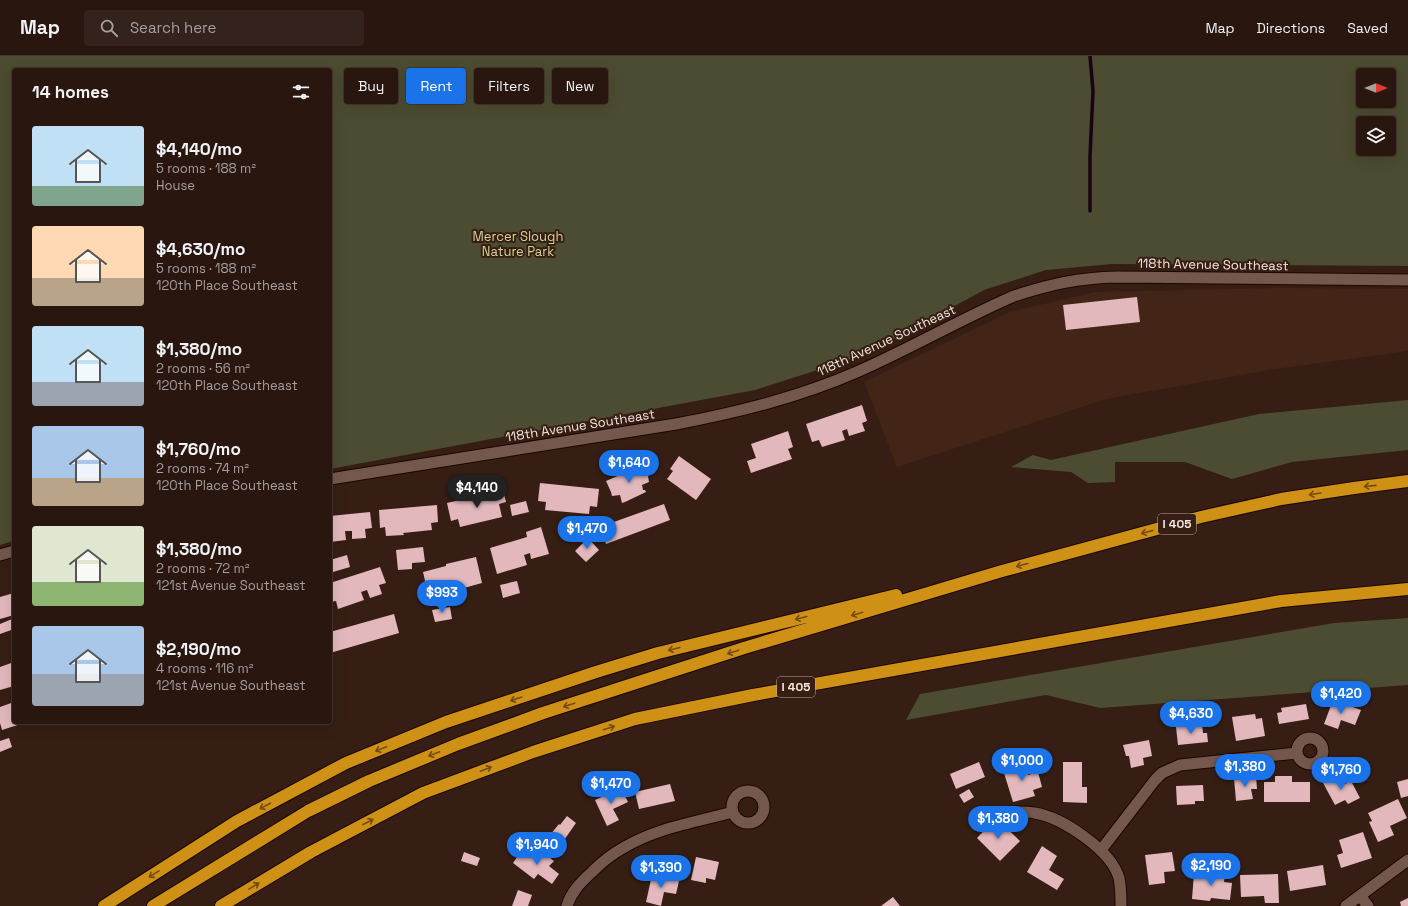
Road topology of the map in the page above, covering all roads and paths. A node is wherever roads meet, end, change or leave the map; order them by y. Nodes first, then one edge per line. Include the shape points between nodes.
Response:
1 (1408, 280) edge
2 (332, 479) edge
3 (1408, 482) edge
4 (12, 552) edge
5 (0, 555) edge
6 (1002, 571) junction
7 (1408, 589) edge
8 (1297, 753) dead end
9 (733, 812) dead end
10 (987, 814) dead end
11 (1101, 850) junction
12 (1408, 860) edge
13 (1360, 896) junction
14 (568, 901) edge
15 (104, 906) edge
16 (153, 906) edge
17 (221, 906) edge
18 (1110, 906) edge
19 (1122, 906) edge
20 (1346, 906) edge
21 (1368, 906) edge

1 - 2 street, 118th Avenue Southeast via 1117,277 1073,280 1014,296 892,356 812,390 760,406 676,424
3 -> 6 highway, I 405 via 1281,499 1201,517
4 - 5 street
6 -> 15 highway via 846,606 658,653 446,722 346,763 305,785 237,822
6 -> 16 highway, I 405 via 744,648 543,713 458,744 369,781 308,811
17 -> 7 highway, I 405 via 311,852 423,793 533,752 635,719 753,695 1281,601
8 - 11 street via 1189,763 1169,768 1155,780
9 - 14 street via 668,829 623,848 584,879
10 - 11 street via 1042,814 1086,837
11 - 19 street via 1118,877
12 - 13 street
13 - 20 street
13 - 21 street
18 - 19 street

